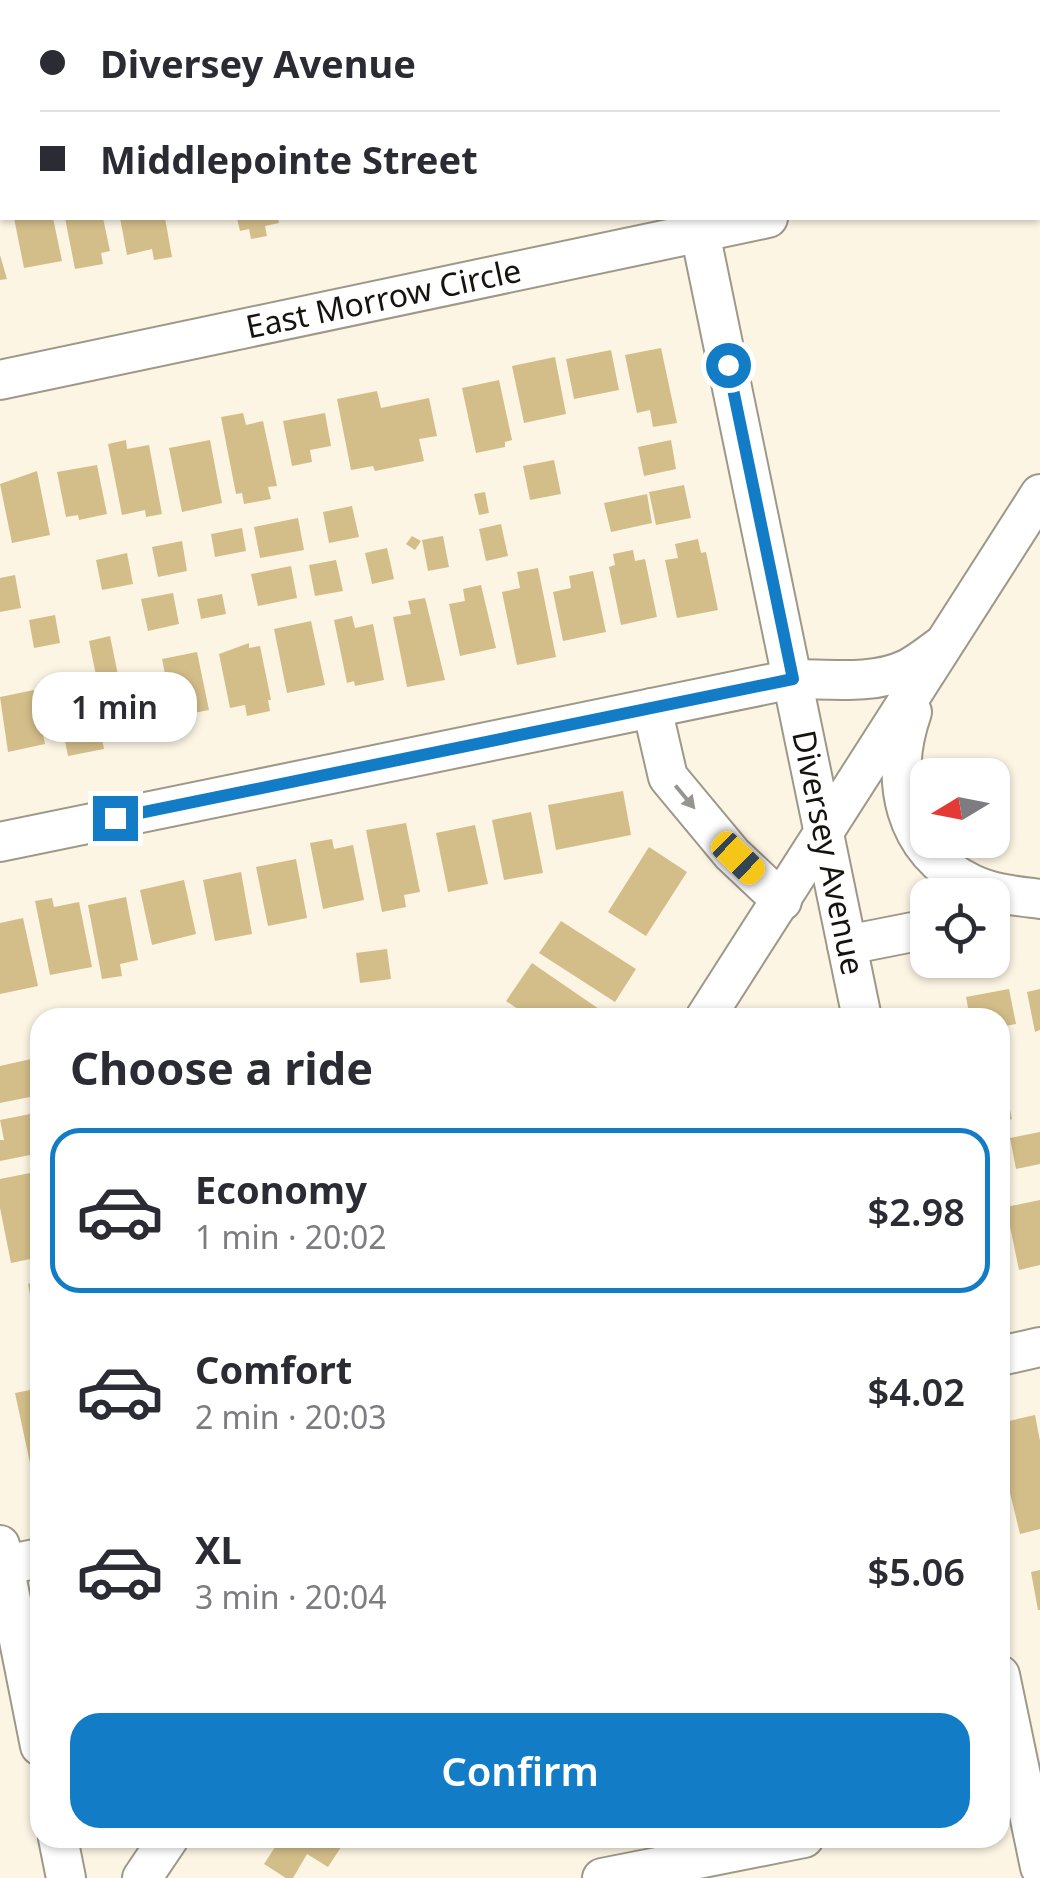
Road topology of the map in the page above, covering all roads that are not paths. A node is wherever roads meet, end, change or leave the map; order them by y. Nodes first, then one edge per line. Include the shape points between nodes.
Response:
1 (748, 220) edge
2 (698, 225) edge
3 (0, 380) edge
4 (1040, 494) edge
5 (934, 657) junction
6 (793, 679) junction
7 (652, 708) junction
8 (824, 829) junction
9 (0, 842) edge
10 (782, 901) junction
11 (1040, 902) edge
12 (1010, 910) edge
13 (910, 932) edge
14 (847, 946) junction
15 (712, 1008) edge
16 (860, 1008) edge
17 (1040, 1348) edge
18 (1010, 1354) edge
19 (11, 1559) edge
20 (30, 1682) edge
21 (1010, 1732) edge
22 (1021, 1794) edge
23 (60, 1848) edge
24 (162, 1848) edge
25 (754, 1848) edge
26 (1040, 1867) edge
27 (66, 1878) edge
28 (142, 1878) edge
29 (602, 1878) edge

1 - 2 street, East Morrow Circle
2 - 3 street, East Morrow Circle
2 - 6 street, Diversey Avenue
4 - 5 street
5 - 6 street via 894,674
5 - 8 street
5 - 11 street via 899,761 914,831 936,859 972,884
6 - 7 street
6 - 8 street, Diversey Avenue
7 - 9 street
7 -> 10 street via 668,777
8 - 10 street
8 - 14 street, Diversey Avenue
10 - 15 street
11 - 12 street
13 - 14 street
14 - 16 street, Diversey Avenue
17 - 18 street
19 - 20 street
21 - 22 street
22 - 26 street
23 - 27 street
24 - 28 street
25 - 29 street

